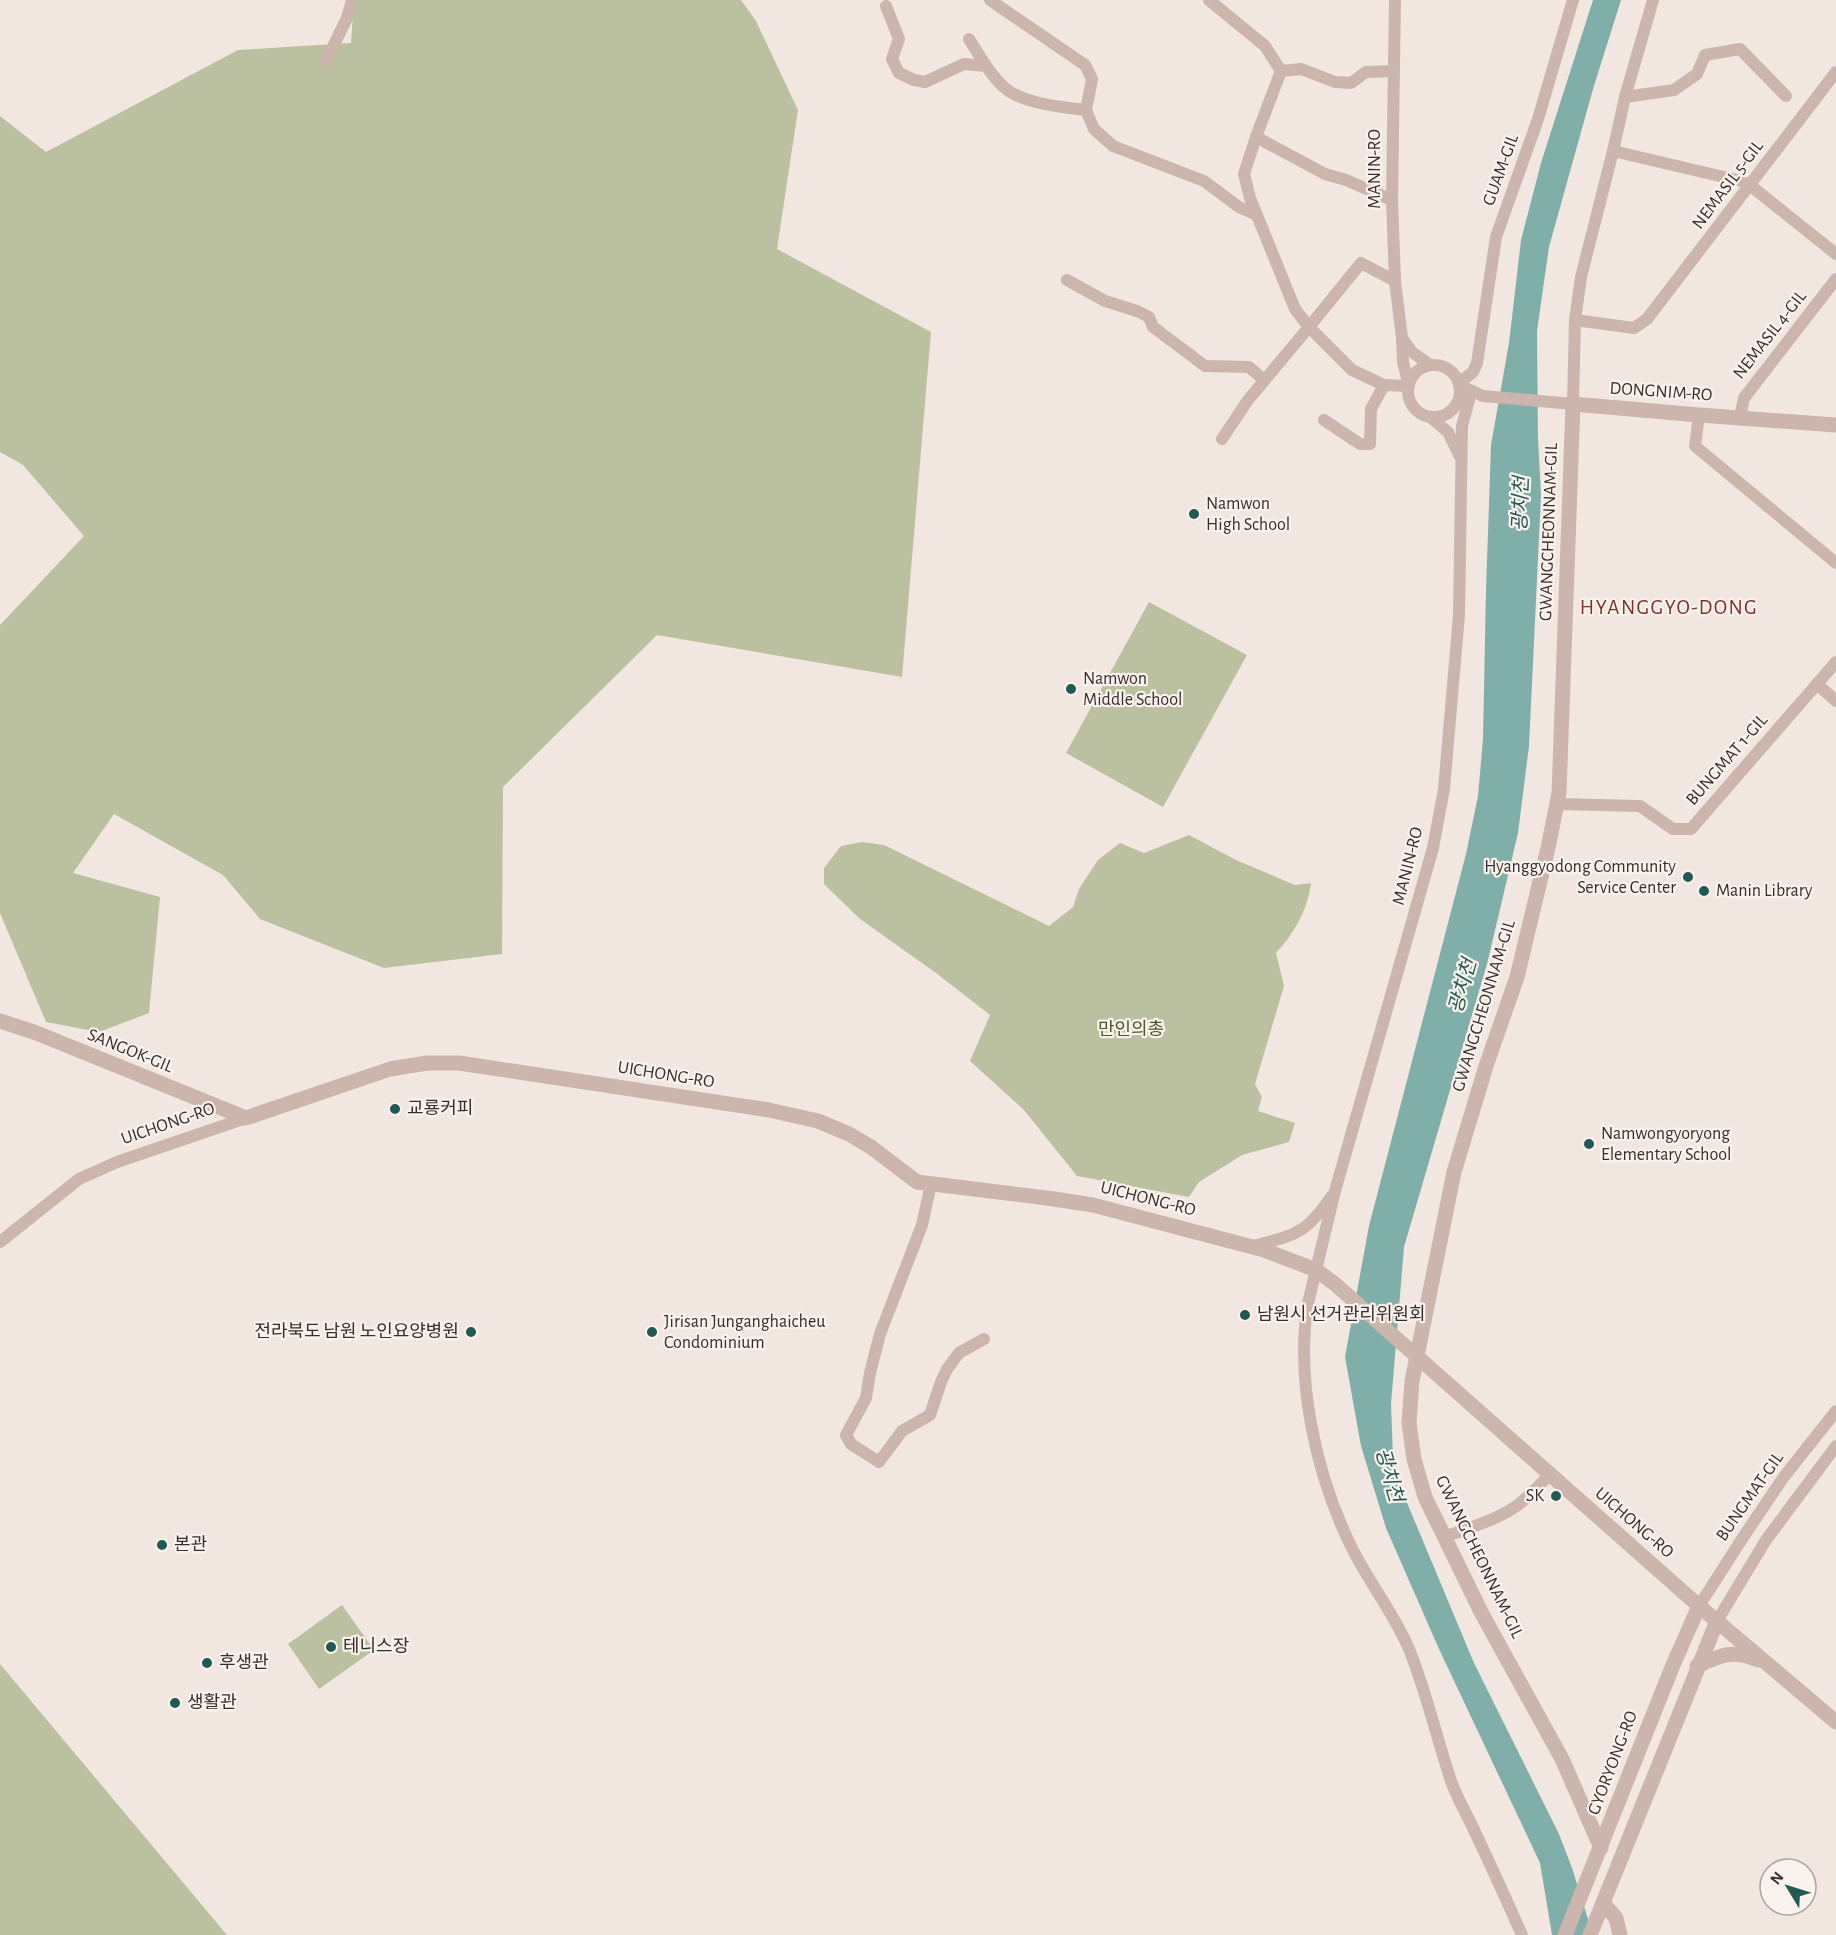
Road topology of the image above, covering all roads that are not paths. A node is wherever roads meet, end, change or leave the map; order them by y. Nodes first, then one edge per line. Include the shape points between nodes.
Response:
1 (352, 0) edge
2 (990, 0) edge
3 (1209, 0) edge
4 (1395, 0) edge
5 (1573, 0) edge
6 (1653, 0) edge
7 (886, 6) dead end
8 (969, 39) dead end
9 (326, 61) dead end
10 (986, 66) junction
11 (1281, 71) junction
12 (1393, 71) junction
13 (1836, 72) edge
14 (1786, 96) dead end
15 (1625, 97) junction
16 (1086, 110) junction
17 (1256, 137) junction
18 (1613, 151) junction
19 (1751, 186) junction
20 (1392, 200) junction
21 (1257, 215) junction
22 (1836, 254) edge
23 (1836, 279) edge
24 (1067, 280) dead end
25 (1395, 281) junction
26 (1575, 320) junction
27 (1309, 327) junction
28 (1402, 338) junction
29 (1430, 366) junction
30 (1264, 380) junction
31 (1457, 381) junction
32 (1384, 385) junction
33 (1408, 386) junction
34 (1482, 396) junction
35 (1461, 403) junction
36 (1568, 403) junction
37 (1699, 415) junction
38 (1430, 417) junction
39 (1740, 417) junction
40 (1324, 420) dead end
41 (1836, 425) edge
42 (1222, 439) dead end
43 (1461, 459) junction
44 (1836, 563) edge
45 (1836, 662) edge
46 (1817, 684) junction
47 (1836, 701) edge
48 (1557, 804) junction
49 (0, 1021) edge
50 (246, 1118) junction
51 (931, 1184) junction
52 (1335, 1191) junction
53 (0, 1242) edge
54 (1253, 1246) junction
55 (1316, 1270) junction
56 (984, 1339) dead end
57 (1414, 1354) junction
58 (1836, 1411) edge
59 (1836, 1446) edge
60 (1550, 1474) junction
61 (1444, 1537) junction
62 (1699, 1606) junction
63 (1717, 1621) junction
64 (1769, 1665) junction
65 (1697, 1666) junction
66 (1836, 1722) edge
67 (1601, 1848) junction
68 (1603, 1903) junction
69 (1522, 1935) edge
70 (1565, 1935) edge
71 (1590, 1935) edge
72 (1620, 1935) edge

1 - 9 street
2 - 16 street via 1085,65 1092,79
3 - 11 street via 1265,46
4 - 12 street, MANIN-RO
5 - 31 street, GUAM-GIL via 1538,119 1496,237 1478,356
6 - 15 street, GWANGCHEONNAM-GIL
7 - 10 street via 899,39 892,59 898,73 925,82 964,64
8 - 10 street
10 - 16 street via 1007,90 1027,100
11 - 12 street via 1300,69 1335,82 1351,82 1366,72
11 - 17 street
12 - 20 street, MANIN-RO
13 - 19 street, NEMASIL 5-GIL
14 - 15 street via 1740,49 1706,55 1697,74 1674,90
15 - 18 street, GWANGCHEONNAM-GIL
16 - 21 street via 1094,129 1113,146 1204,181
17 - 20 street via 1326,174
17 - 21 street via 1244,174
18 - 19 street
18 - 26 street, GWANGCHEONNAM-GIL via 1581,277
19 - 22 street
19 - 26 street, NEMASIL 5-GIL via 1647,319 1634,328
20 - 25 street, MANIN-RO
21 - 27 street via 1295,309
23 - 39 street, NEMASIL 4-GIL via 1744,398
24 - 30 street via 1105,301 1149,317 1153,327 1205,366 1249,367
25 - 27 street via 1361,263
25 - 28 street, MANIN-RO
26 - 36 street, GWANGCHEONNAM-GIL
27 - 30 street
27 - 32 street via 1352,370
28 - 29 street
28 - 33 street, MANIN-RO
29 - 31 street via 1445,367
29 - 33 street via 1419,369
30 - 42 street
31 - 34 street
31 - 35 street
32 - 33 street
32 - 40 street via 1371,409 1370,444 1360,444
33 - 38 street via 1412,406
34 - 35 street
34 - 36 street, DONGNIM-RO
35 - 38 street via 1441,416
35 - 43 street, MANIN-RO
36 - 37 street, DONGNIM-RO
36 - 48 street, GWANGCHEONNAM-GIL
37 - 39 street, DONGNIM-RO
37 - 44 street via 1695,446
38 - 43 street via 1448,432
39 - 41 street, DONGNIM-RO
43 - 52 street, MANIN-RO via 1459,615 1442,799 1431,859
45 - 46 street, BUNGMAT 1-GIL
46 - 47 street
46 - 48 street, BUNGMAT 1-GIL via 1691,828 1672,829 1640,806
48 - 57 street, GWANGCHEONNAM-GIL via 1517,977 1454,1172
49 - 50 street, SANGOK-GIL
50 - 51 street, UICHONG-RO via 390,1069 459,1063 769,1110 818,1121 856,1138 916,1182
50 - 53 street, UICHONG-RO via 79,1179
51 - 54 street, UICHONG-RO via 1093,1205
51 - 56 street via 922,1226 880,1334 866,1398 846,1435 851,1444 879,1462 902,1431 930,1415 940,1382 959,1353
52 - 54 street via 1306,1228
52 - 55 street, MANIN-RO
54 - 55 street, UICHONG-RO
55 - 57 street, UICHONG-RO
55 - 69 street, MANIN-RO via 1305,1321 1304,1348 1308,1404 1325,1478 1348,1541 1408,1648 1451,1780
57 - 60 street, UICHONG-RO
57 - 61 street, GWANGCHEONNAM-GIL via 1409,1423 1414,1459 1425,1497
58 - 62 street, BUNGMAT-GIL via 1783,1478
59 - 63 street via 1766,1540
60 - 61 street via 1514,1508
60 - 62 street, UICHONG-RO
61 - 67 street, GWANGCHEONNAM-GIL via 1562,1759
62 - 63 street, UICHONG-RO
62 - 67 street, GYORYONG-RO
63 - 64 street, UICHONG-RO
63 - 65 street
64 - 65 street via 1735,1653
64 - 66 street, UICHONG-RO
65 - 68 street
67 - 70 street, GYORYONG-RO
68 - 71 street
68 - 72 street via 1616,1918

